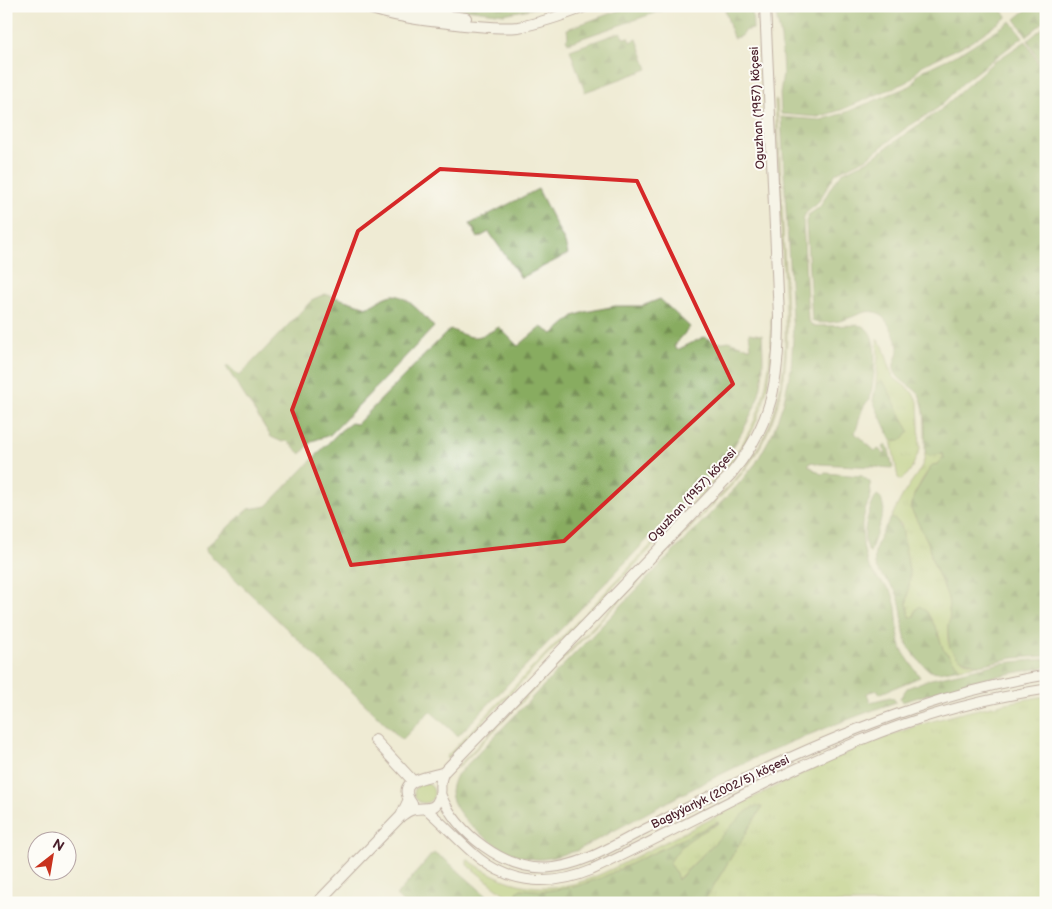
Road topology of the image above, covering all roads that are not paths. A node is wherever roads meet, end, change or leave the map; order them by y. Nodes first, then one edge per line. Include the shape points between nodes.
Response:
1 (363, 6) edge
2 (390, 6) edge
3 (570, 6) edge
4 (587, 6) edge
5 (765, 6) edge
6 (1046, 676) edge
7 (1046, 689) edge
8 (375, 740) dead end
9 (444, 772) junction
10 (426, 777) junction
11 (413, 781) junction
12 (440, 791) junction
13 (409, 799) junction
14 (423, 809) junction
15 (401, 816) junction
16 (317, 903) edge

1 - 4 main road via 426,21 491,27 543,22
2 - 3 main road via 442,15 514,21
5 - 9 main road, Oguzhan (1957) köçesi via 779,356 775,387 762,426 726,480
6 - 12 street, Bagtyýarlyk (2002/5) köçesi via 964,692 878,720 791,756 607,849 564,865 535,867 499,856 472,837 451,813
7 - 14 street, Bagtyýarlyk (2002/5) köçesi via 940,712 860,740 592,870 562,880 530,880 499,871 481,860
8 - 11 main road
9 - 10 main road
9 - 12 main road, Oguzhan (1957) köçesi
10 - 11 main road
10 - 12 main road via 436,781
11 - 13 main road, Oguzhan (1957) köçesi via 408,788
12 - 14 main road, Oguzhan (1957) köçesi via 436,805
13 - 14 main road via 413,805
13 - 15 main road, Oguzhan (1957) köçesi
14 - 15 main road, Oguzhan (1957) köçesi via 411,810
15 - 16 main road, Oguzhan (1957) köçesi

